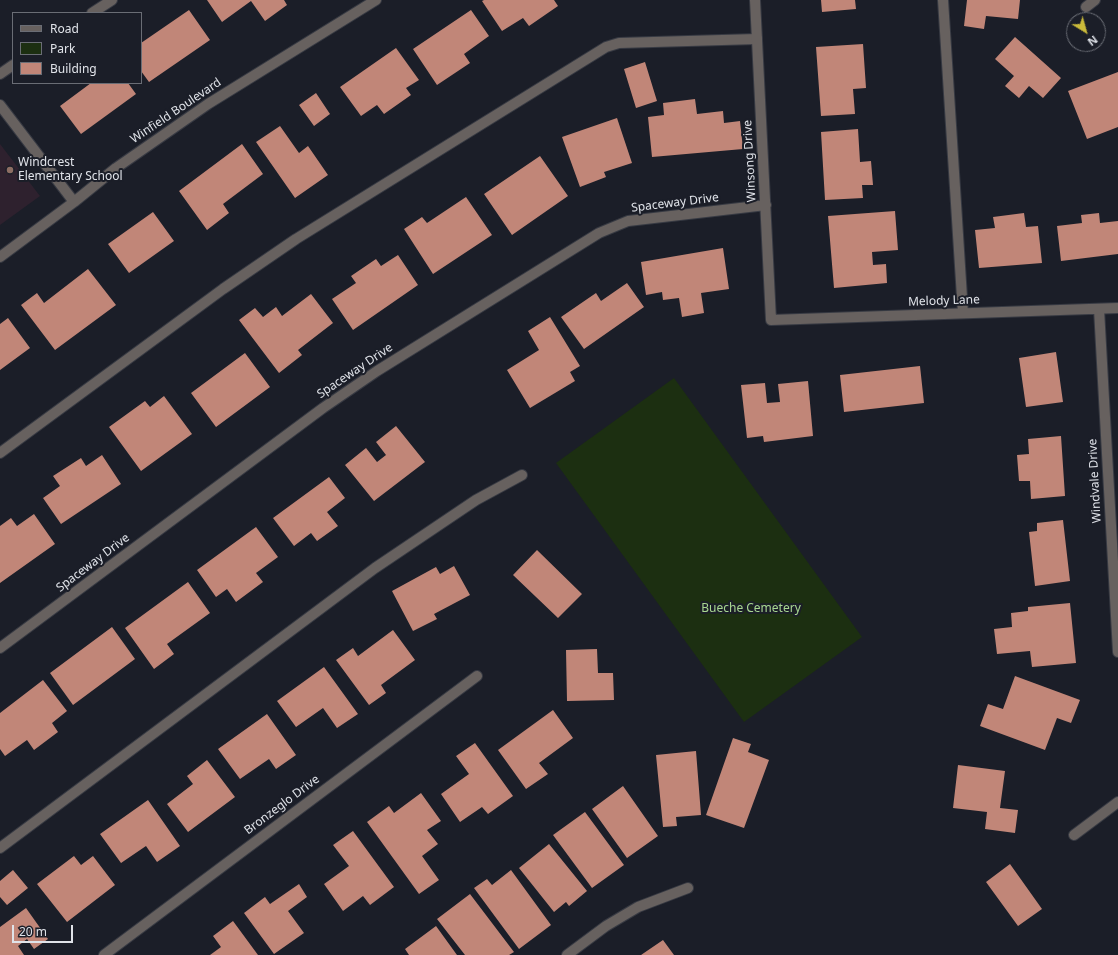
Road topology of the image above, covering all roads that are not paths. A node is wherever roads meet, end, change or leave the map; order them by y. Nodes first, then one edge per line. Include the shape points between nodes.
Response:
1 (112, 0) edge
2 (376, 0) edge
3 (755, 0) edge
4 (943, 0) edge
5 (1095, 0) edge
6 (1086, 7) dead end
7 (94, 12) edge
8 (757, 39) junction
9 (12, 66) edge
10 (0, 74) edge
11 (0, 105) edge
12 (74, 202) junction
13 (766, 205) junction
14 (0, 257) edge
15 (1118, 308) edge
16 (1099, 309) junction
17 (963, 313) junction
18 (771, 320) joint
19 (0, 453) edge
20 (522, 475) dead end
21 (0, 648) edge
22 (1118, 652) edge
23 (477, 676) dead end
24 (1118, 802) edge
25 (1074, 835) dead end
26 (0, 848) edge
27 (688, 888) dead end
28 (104, 955) edge
29 (567, 955) edge

1 - 7 street
2 - 12 street, Winfield Boulevard via 208,104 116,168
3 - 8 street, Winsong Drive
4 - 17 street
5 - 6 street
8 - 13 street, Winsong Drive
8 - 19 street via 619,43 606,47 296,239 223,289
9 - 10 street
11 - 12 street
12 - 14 street, Winfield Boulevard
13 - 18 street, Winsong Drive
13 - 21 street, Spaceway Drive via 628,221 599,234 377,371 323,408
15 - 16 street, Melody Lane
16 - 17 street, Melody Lane
16 - 22 street, Windvale Drive
17 - 18 street, Melody Lane
20 - 26 street via 476,500 375,568
23 - 28 street, Bronzeglo Drive
24 - 25 street
27 - 29 street via 638,908 606,926

